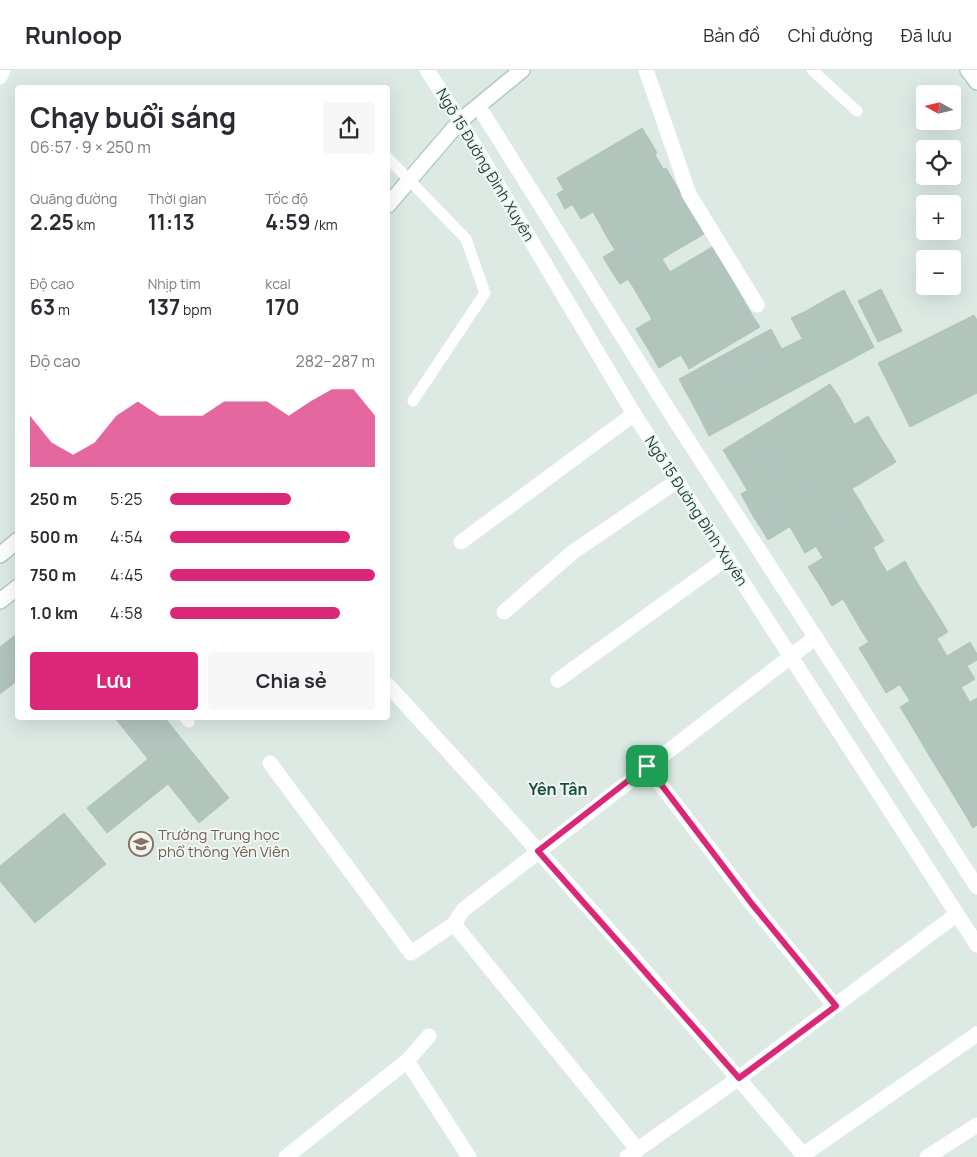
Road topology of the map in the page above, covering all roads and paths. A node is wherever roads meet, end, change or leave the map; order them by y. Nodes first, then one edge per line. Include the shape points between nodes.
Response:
1 (3, 70) edge
2 (427, 70) edge
3 (522, 70) edge
4 (646, 70) edge
5 (812, 70) edge
6 (968, 70) edge
7 (0, 77) edge
8 (977, 82) edge
9 (479, 107) junction
10 (857, 111) dead end
11 (460, 121) junction
12 (390, 160) edge
13 (409, 179) junction
14 (390, 203) edge
15 (757, 306) dead end
16 (413, 401) dead end
17 (634, 414) junction
18 (677, 481) junction
19 (15, 542) edge
20 (461, 542) dead end
21 (0, 554) edge
22 (727, 558) junction
23 (15, 589) edge
24 (0, 601) edge
25 (504, 612) dead end
26 (816, 637) junction
27 (788, 656) junction
28 (558, 680) dead end
29 (390, 686) edge
30 (270, 763) dead end
31 (647, 766) junction
32 (538, 851) junction
33 (977, 887) edge
34 (956, 914) junction
35 (454, 924) junction
36 (977, 945) edge
37 (836, 1006) junction
38 (977, 1034) edge
39 (428, 1036) dead end
40 (407, 1061) junction
41 (739, 1078) junction
42 (977, 1125) edge
43 (632, 1153) edge
44 (804, 1156) edge
45 (286, 1157) edge
46 (470, 1157) edge
47 (926, 1157) edge

1 - 7 street
2 - 11 street, Ngõ 15 Đường Đình Xuyên
3 - 9 street
4 - 15 street via 689,194
5 - 10 lane
6 - 8 street
9 - 11 street
9 - 26 street, Ngõ 15 Đường Đình Xuyên
11 - 13 street
11 - 17 street, Ngõ 15 Đường Đình Xuyên
12 - 13 lane
13 - 14 street
13 - 16 lane via 466,239 485,293
17 - 18 street, Ngõ 15 Đường Đình Xuyên
17 - 20 street
18 - 22 street, Ngõ 15 Đường Đình Xuyên
18 - 25 street via 573,552
19 - 21 street
22 - 27 street, Ngõ 15 Đường Đình Xuyên
22 - 28 street
23 - 24 street
26 - 27 street
26 - 33 street, Ngõ 15 Đường Đình Xuyên
27 - 31 street
27 - 34 street, Ngõ 15 Đường Đình Xuyên
29 - 32 street
30 - 35 street via 411,953
31 - 32 street
31 - 37 street via 752,904
32 - 35 street via 463,910
32 - 41 street
34 - 36 street, Ngõ 15 Đường Đình Xuyên
34 - 37 street
35 - 43 street
37 - 41 street
38 - 44 street
39 - 40 street
40 - 45 street
40 - 46 street
41 - 43 street
41 - 44 street
42 - 47 street

